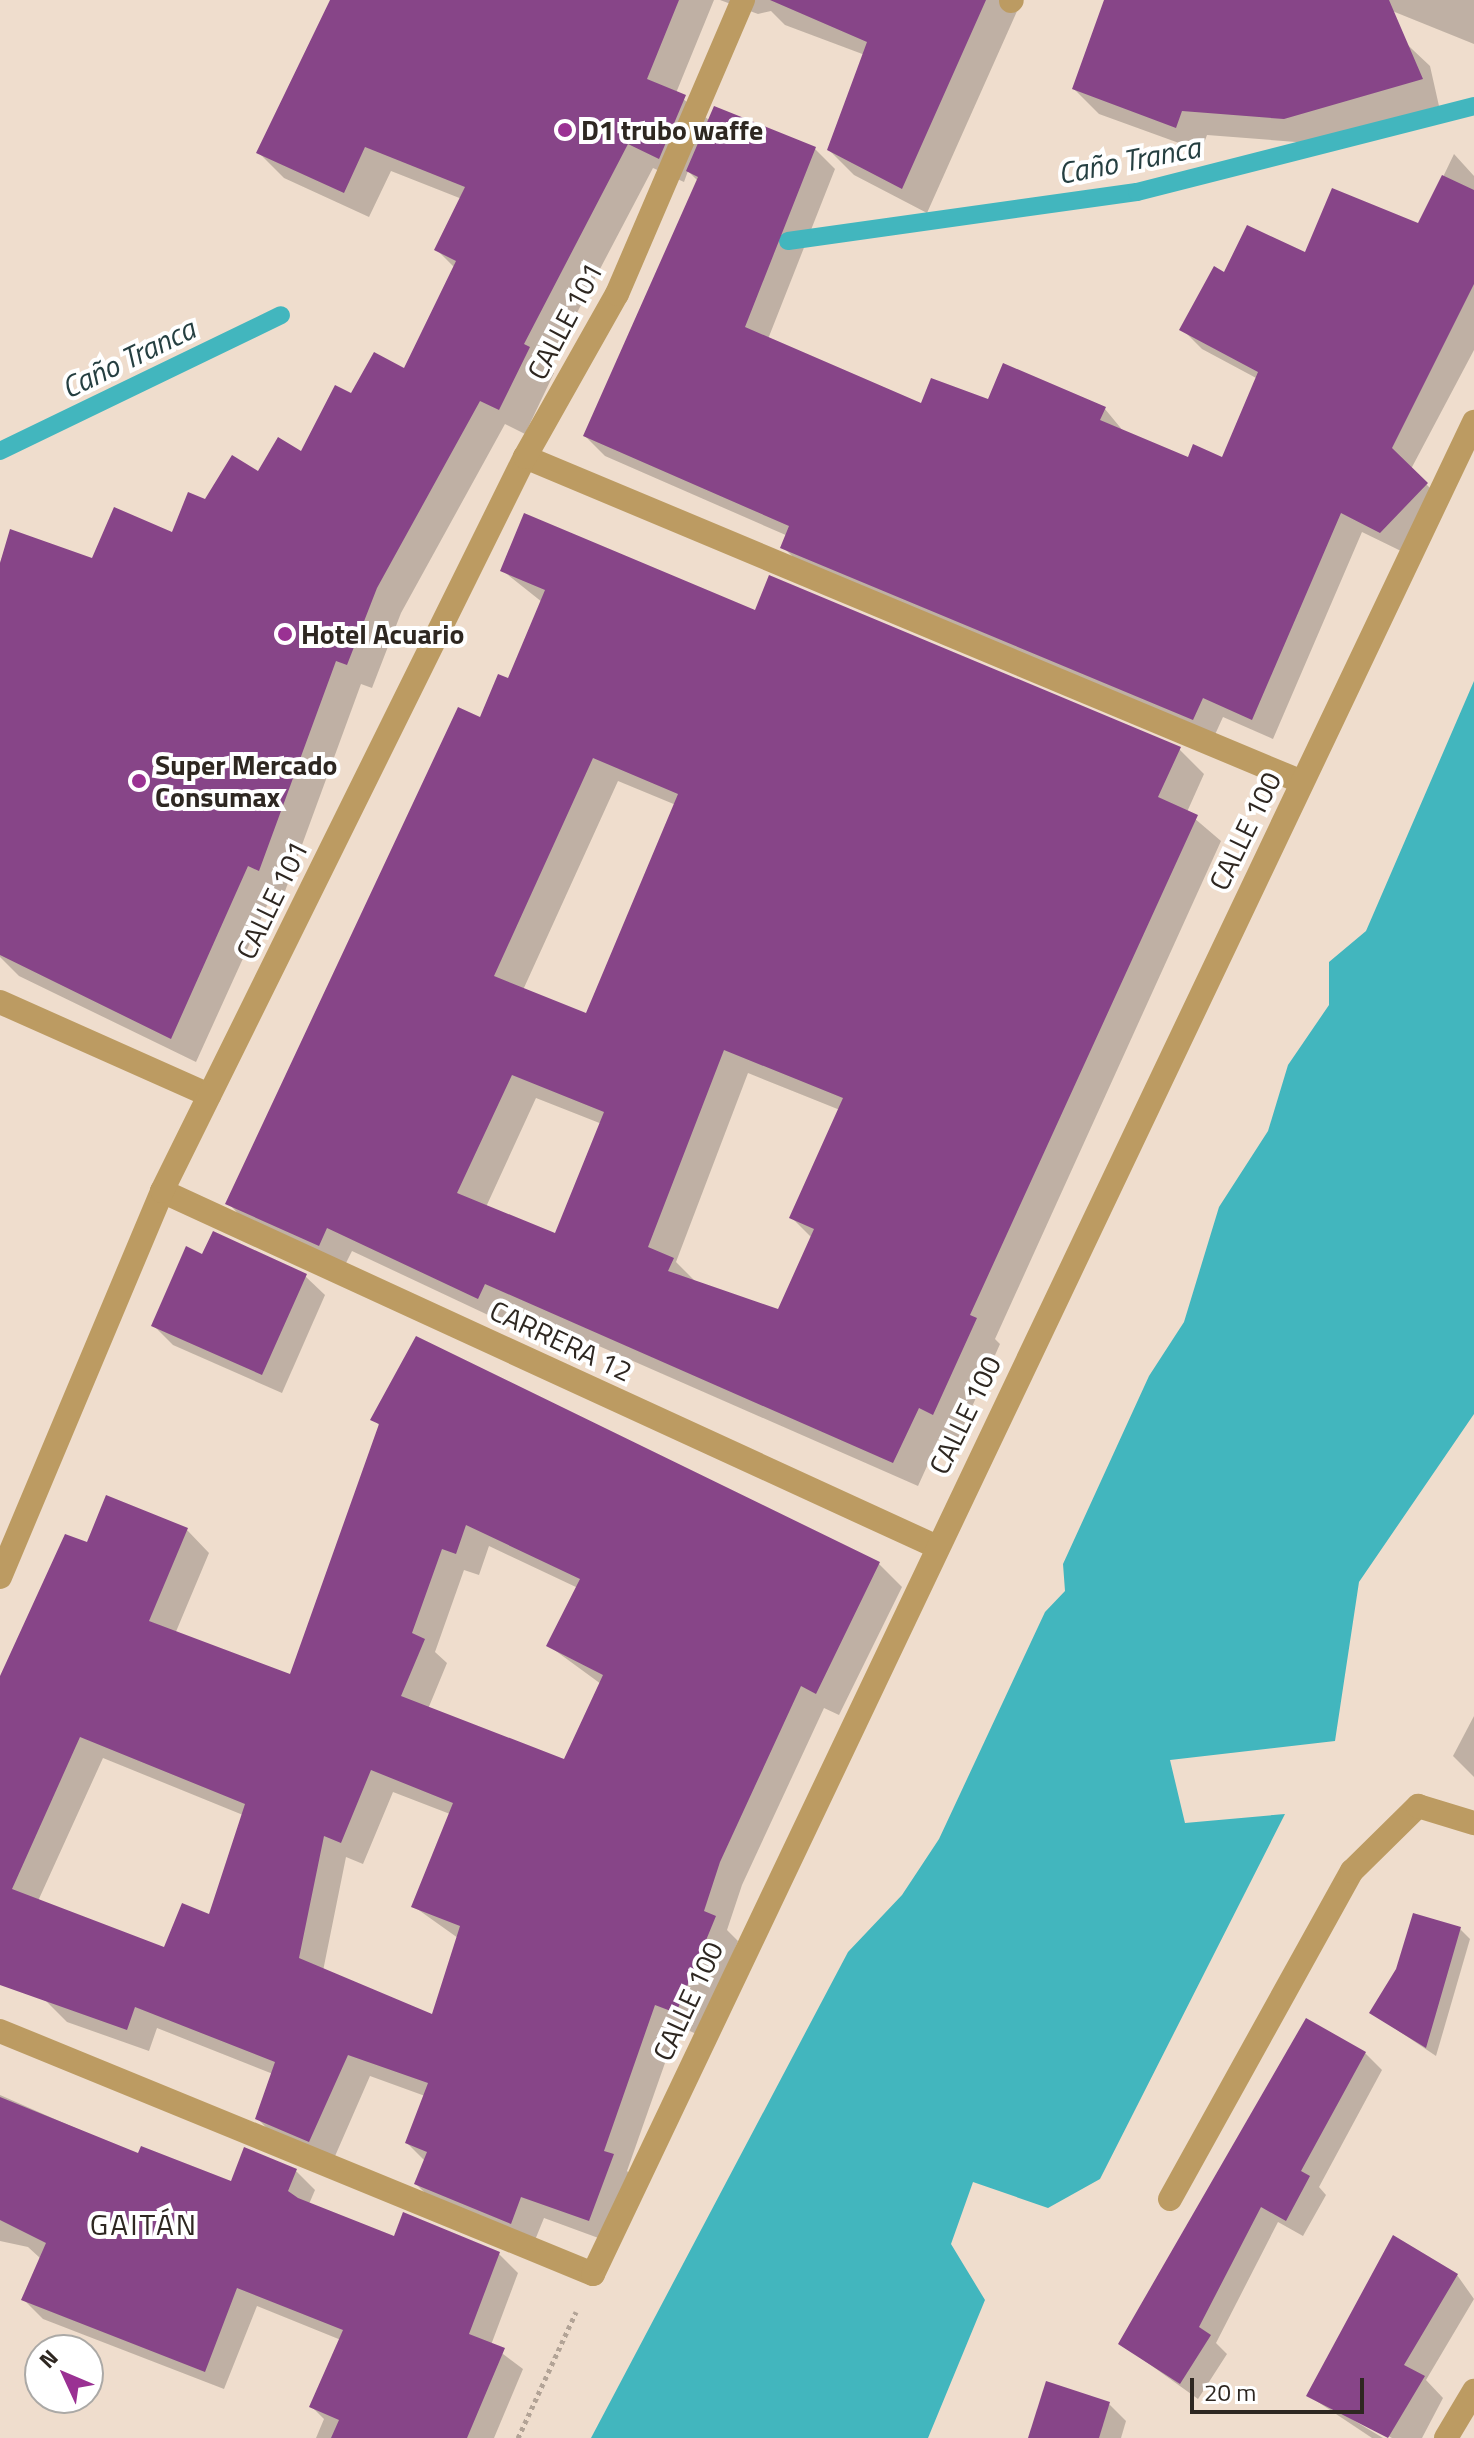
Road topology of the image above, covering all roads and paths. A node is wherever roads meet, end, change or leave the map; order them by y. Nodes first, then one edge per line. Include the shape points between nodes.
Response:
1 (743, 0) edge
2 (1474, 422) edge
3 (525, 457) junction
4 (1302, 782) junction
5 (0, 1002) edge
6 (209, 1095) junction
7 (162, 1191) junction
8 (935, 1546) junction
9 (0, 1577) edge
10 (1474, 1823) edge
11 (0, 2031) edge
12 (1170, 2199) dead end
13 (593, 2274) junction
14 (1474, 2391) edge
15 (518, 2438) edge
16 (1446, 2438) edge

1 - 3 street, CALLE 101 via 617,294
2 - 4 street, CALLE 100
3 - 4 street
3 - 6 street, CALLE 101
4 - 8 street, CALLE 100
5 - 6 street
6 - 7 street, CALLE 101
7 - 8 street, CARRERA 12
7 - 9 street, CALLE 101
8 - 13 street, CALLE 100
10 - 12 street via 1418,1806 1352,1871
11 - 13 street
13 - 15 path
14 - 16 street

